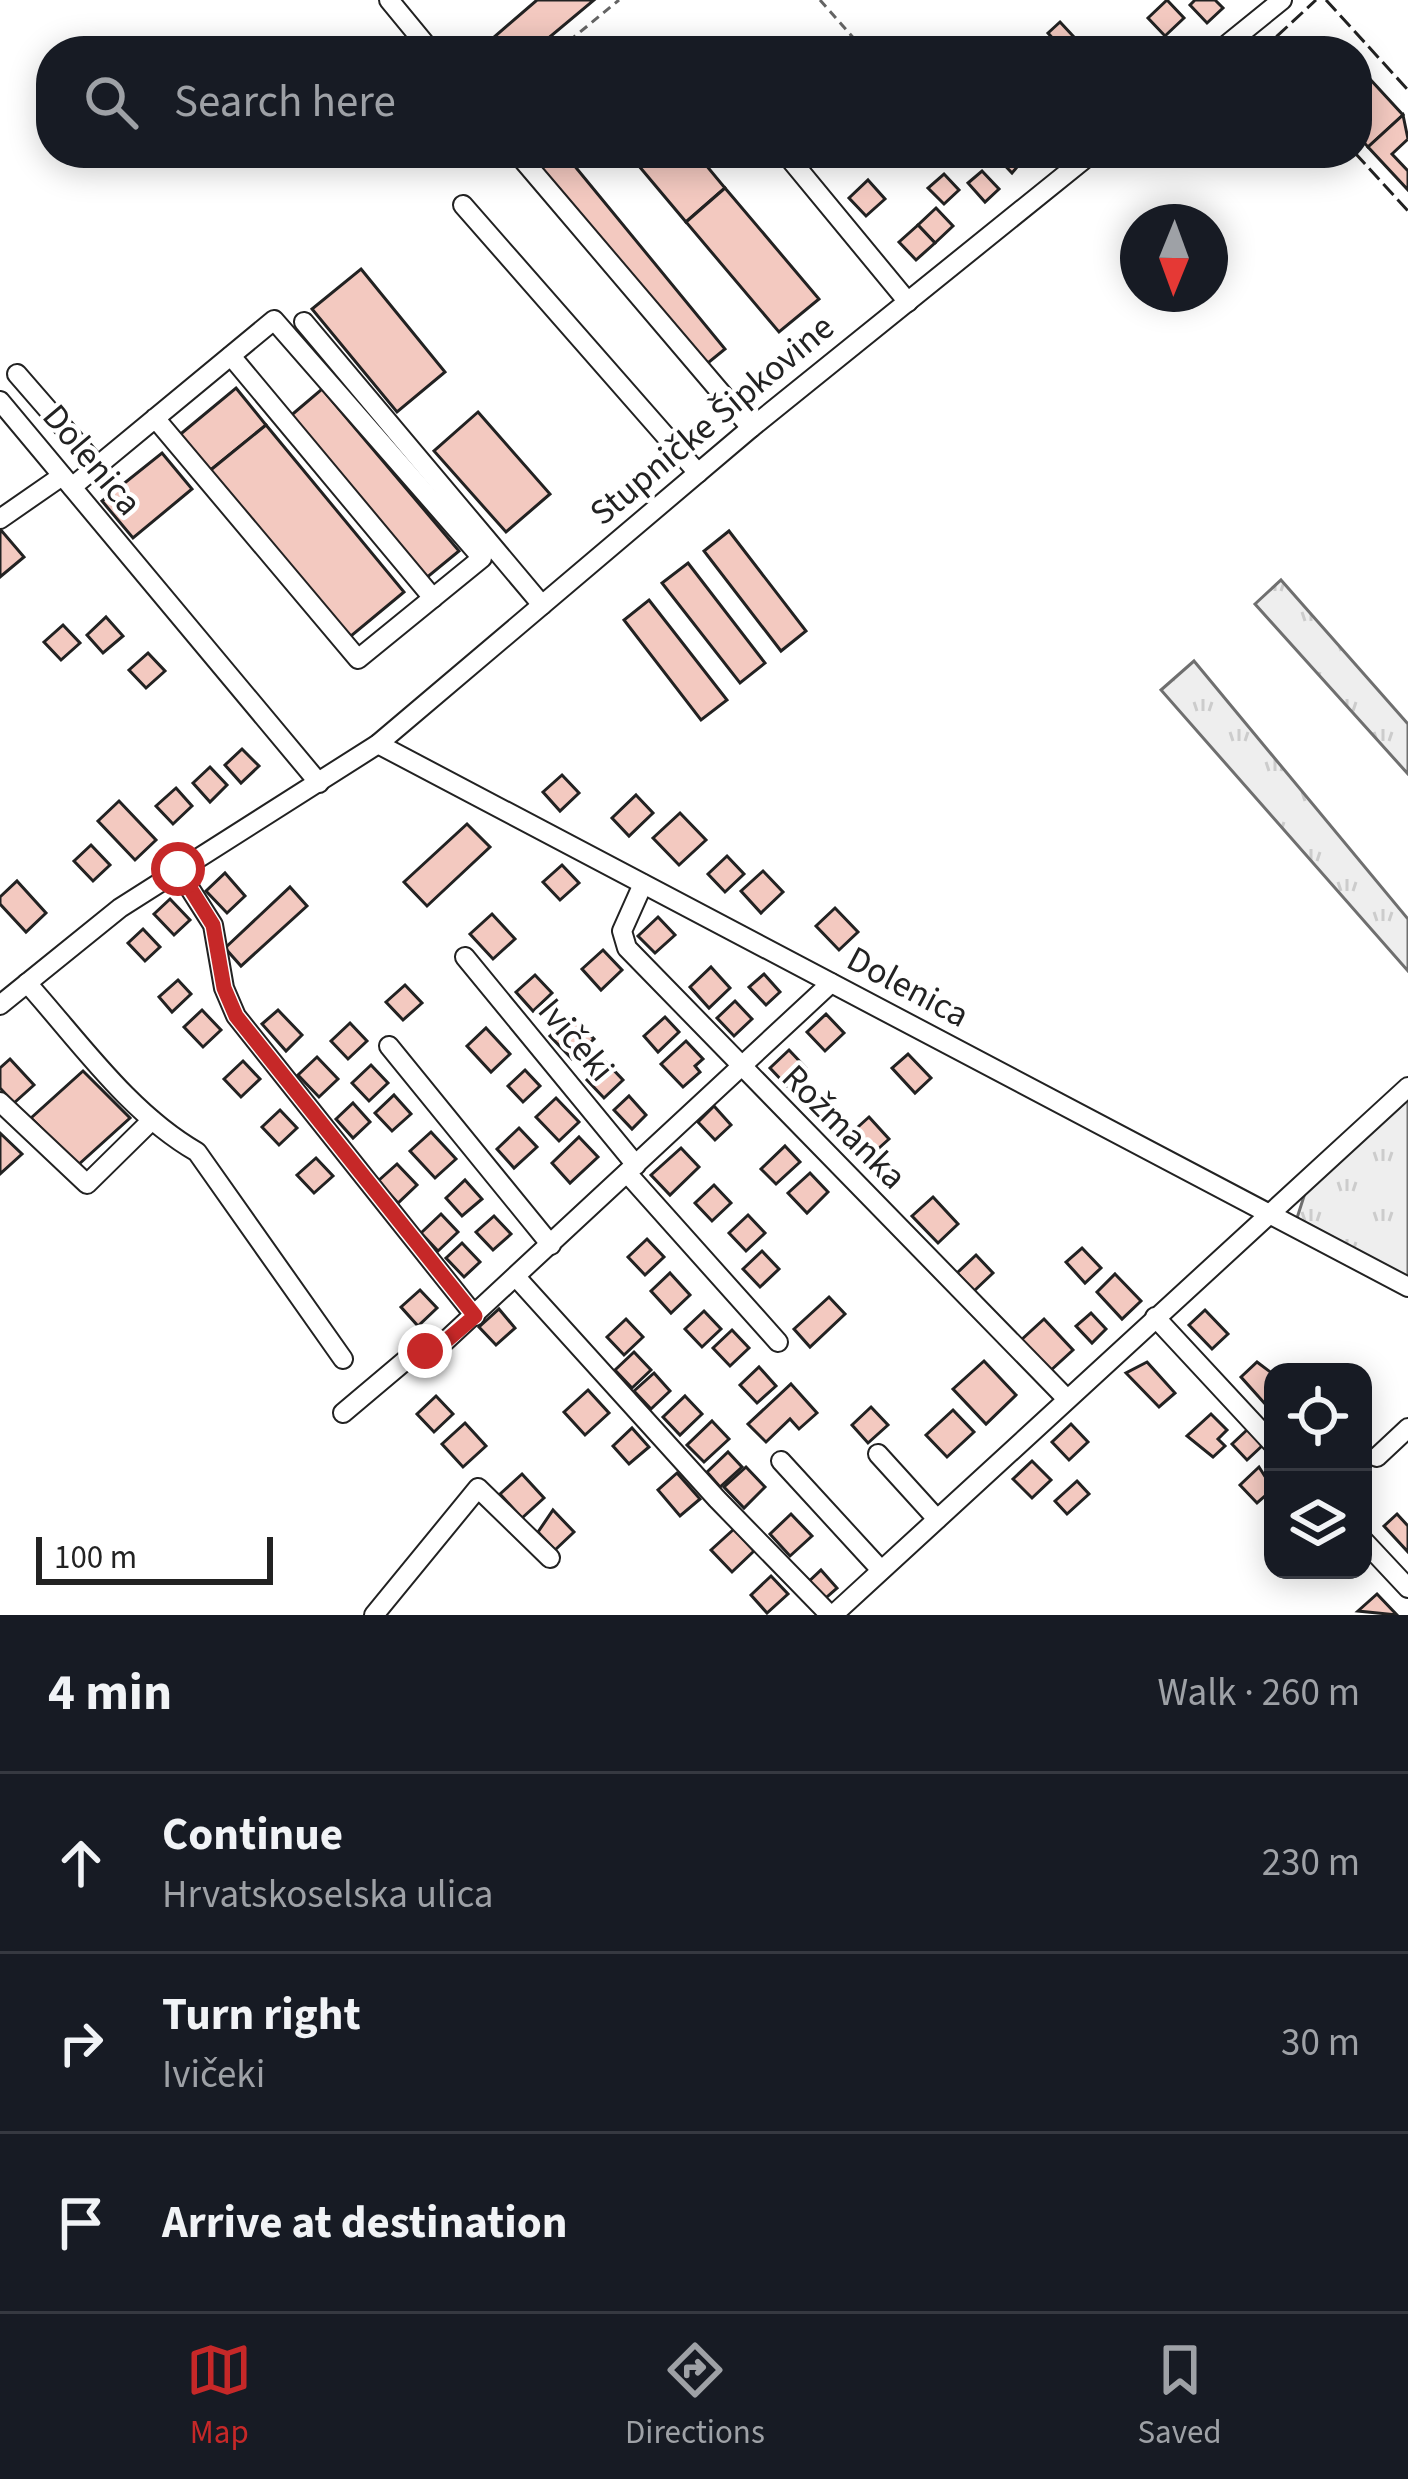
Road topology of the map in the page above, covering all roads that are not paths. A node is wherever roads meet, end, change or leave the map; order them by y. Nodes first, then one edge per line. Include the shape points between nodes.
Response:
1 (389, 0) edge
2 (1282, 0) edge
3 (419, 36) edge
4 (1238, 36) edge
5 (530, 168) edge
6 (797, 168) edge
7 (1073, 168) edge
8 (463, 205) dead end
9 (908, 302) junction
10 (304, 322) dead end
11 (231, 356) junction
12 (17, 374) dead end
13 (0, 400) edge
14 (155, 418) junction
15 (752, 428) junction
16 (97, 466) junction
17 (698, 473) junction
18 (67, 482) junction
19 (0, 518) edge
20 (433, 598) junction
21 (542, 605) junction
22 (378, 744) junction
23 (319, 783) junction
24 (178, 869) junction
25 (643, 884) junction
26 (465, 957) dead end
27 (27, 983) junction
28 (831, 983) junction
29 (0, 1005) edge
30 (389, 1046) dead end
31 (740, 1068) junction
32 (1408, 1088) edge
33 (0, 1102) edge
34 (152, 1120) junction
35 (632, 1169) junction
36 (1270, 1214) junction
37 (551, 1245) junction
38 (516, 1277) junction
39 (1408, 1287) edge
40 (475, 1316) junction
41 (1155, 1317) junction
42 (778, 1342) dead end
43 (343, 1359) dead end
44 (1066, 1399) junction
45 (343, 1413) dead end
46 (1408, 1428) edge
47 (1264, 1434) edge
48 (878, 1454) dead end
49 (1377, 1457) dead end
50 (781, 1461) dead end
51 (937, 1519) junction
52 (1372, 1550) edge
53 (550, 1558) dead end
54 (881, 1570) junction
55 (1408, 1588) edge
56 (374, 1615) edge
57 (831, 1615) edge

1 - 3 street
2 - 4 street
5 - 15 street
6 - 9 street
7 - 9 street, Stupničke Šipkovine
8 - 17 street
9 - 15 street, Stupničke Šipkovine
10 - 21 street
11 - 14 street
11 - 20 street
11 - 20 street via 274,320 482,558
12 - 16 street
13 - 18 street, Dolenica
14 - 16 street
14 - 20 street via 358,658
15 - 17 street, Stupničke Šipkovine
16 - 18 street
17 - 21 street, Stupničke Šipkovine
18 - 19 street
18 - 23 street, Dolenica
21 - 22 street, Stupničke Šipkovine
22 - 23 street, Stupničke Šipkovine
22 - 25 street, Dolenica
23 - 24 street, Stupničke Šipkovine
24 - 27 street, Stupničke Šipkovine
24 - 40 street via 213,925 236,1016
25 - 28 street, Dolenica
25 - 31 street, Rožmanka via 622,931 627,948
26 - 35 street, Ivičeki
27 - 29 street, Stupničke Šipkovine
27 - 34 street
28 - 31 street
28 - 36 street, Dolenica
30 - 37 street
31 - 35 street
31 - 44 street, Rožmanka
32 - 36 street
33 - 34 street via 87,1184
34 - 43 street via 196,1152
35 - 37 street
35 - 42 street, Ivičeki
36 - 39 street, Dolenica
36 - 41 street
37 - 38 street
38 - 40 street
38 - 57 street
40 - 45 street via 440,1346 413,1354
41 - 44 street
41 - 47 street
44 - 51 street
46 - 49 street
48 - 51 street
50 - 54 street
51 - 54 street
52 - 55 street
53 - 56 street via 478,1488
54 - 57 street

